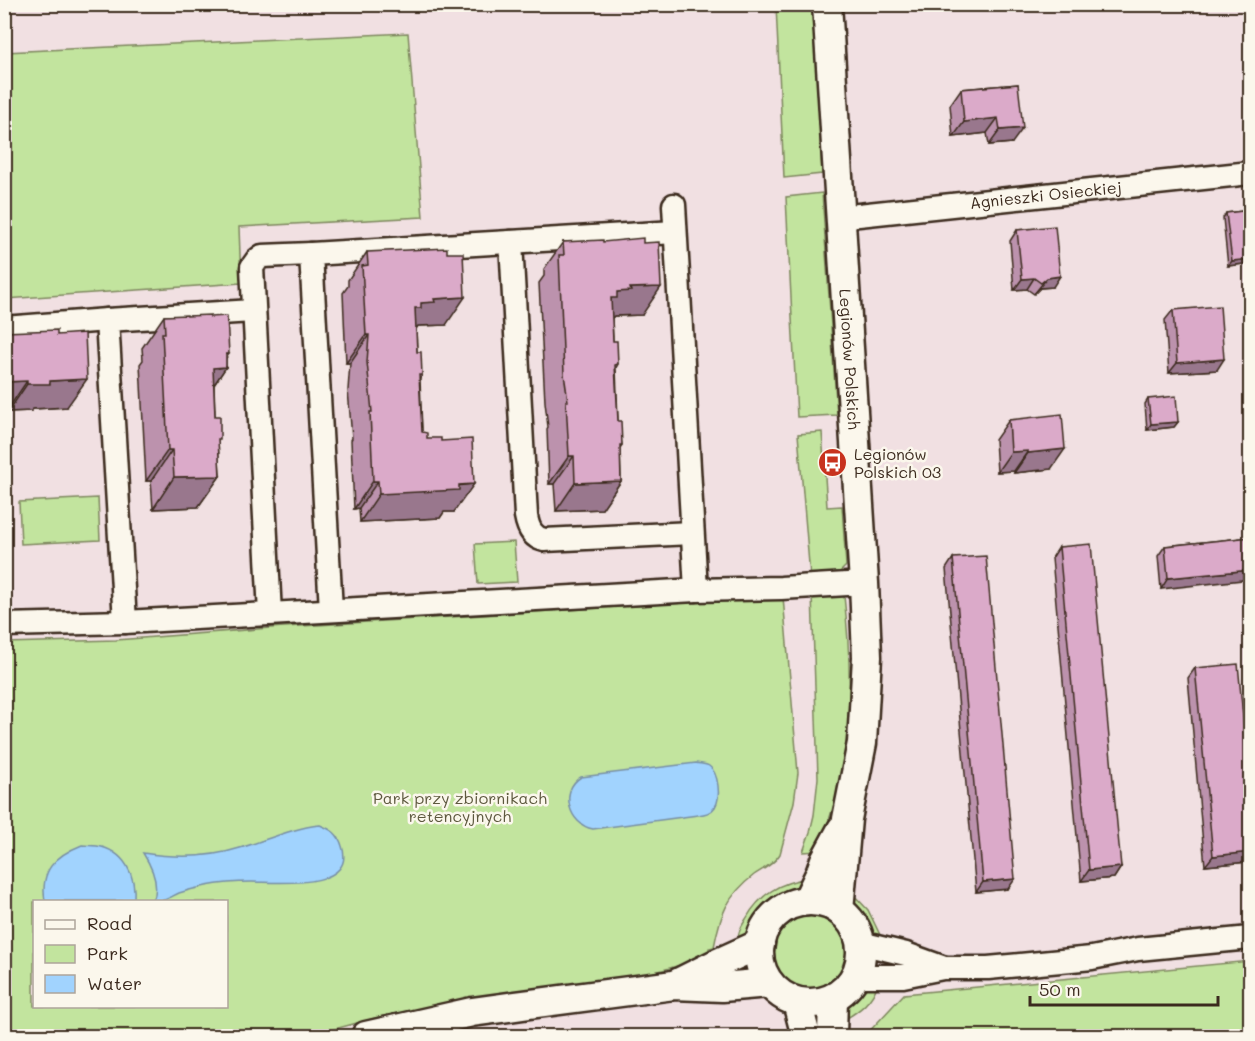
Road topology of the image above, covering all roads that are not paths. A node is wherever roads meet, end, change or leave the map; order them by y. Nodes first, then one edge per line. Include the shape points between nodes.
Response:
1 (827, 4) edge
2 (1251, 173) edge
3 (674, 205) dead end
4 (840, 217) junction
5 (675, 232) junction
6 (511, 242) junction
7 (311, 254) junction
8 (254, 311) junction
9 (107, 320) junction
10 (4, 328) edge
11 (692, 533) junction
12 (864, 583) junction
13 (696, 590) junction
14 (331, 610) junction
15 (270, 614) junction
16 (125, 622) junction
17 (4, 626) edge
18 (847, 819) junction
19 (807, 901) junction
20 (839, 910) junction
21 (1251, 938) edge
22 (860, 943) junction
23 (760, 944) junction
24 (943, 968) junction
25 (856, 976) junction
26 (769, 983) junction
27 (674, 985) junction
28 (833, 998) junction
29 (796, 1002) junction
30 (381, 1035) edge
31 (806, 1036) edge
32 (832, 1036) edge

1 - 4 street, Legionów Polskich
2 - 4 street, Agnieszki Osieckiej
3 - 5 street
4 - 12 street, Legionów Polskich
5 - 6 street
5 - 11 street
6 - 7 street
6 - 11 street via 525,516 531,532 544,540
7 - 8 street via 268,255 256,260 252,267
7 - 14 street
8 - 9 street
8 - 15 street
9 - 10 street
9 - 16 street
11 - 13 street
12 - 13 street
12 - 18 street, Legionów Polskich via 867,657 862,743
13 - 14 street
14 - 15 street
15 - 16 street
16 - 17 street
18 - 19 street, Legionów Polskich
18 - 20 street, Legionów Polskich
19 - 20 street
19 - 23 street via 790,905 776,915 765,928
20 - 22 street via 849,918
21 - 24 street via 1138,949 1092,958 988,968
22 - 24 street
22 - 25 street via 861,960
23 - 26 street via 759,958
23 - 27 street
24 - 25 street via 903,976
25 - 28 street
26 - 27 street via 722,987
26 - 29 street
27 - 30 street via 472,1012
28 - 29 street via 809,1004
28 - 32 street
29 - 31 street

